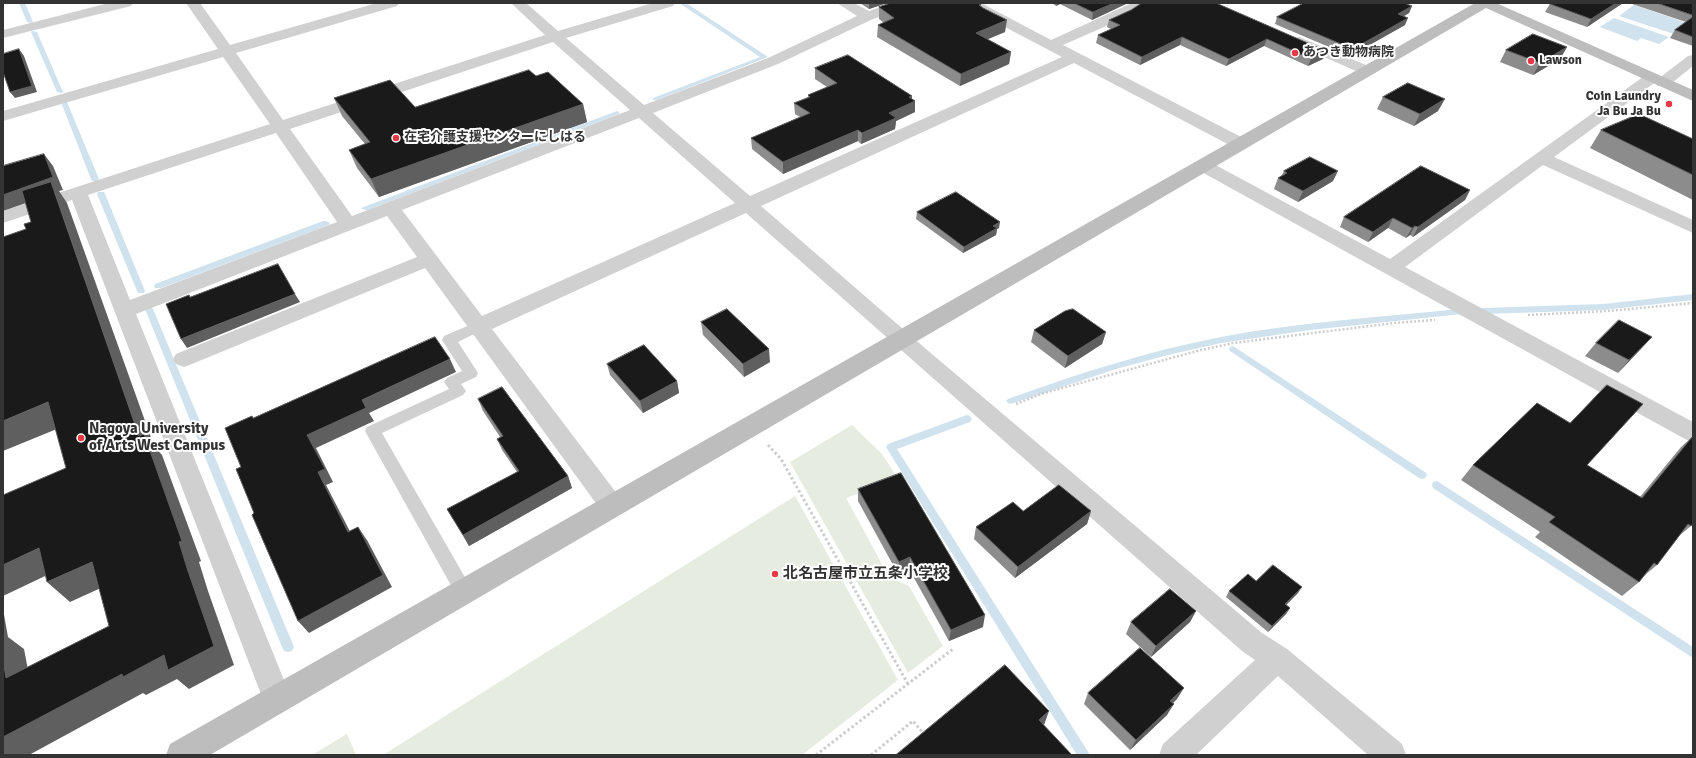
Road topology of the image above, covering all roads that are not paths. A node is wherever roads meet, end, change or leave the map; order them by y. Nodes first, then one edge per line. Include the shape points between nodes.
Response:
1 (126, 3) edge
2 (193, 3) edge
3 (392, 3) edge
4 (518, 3) edge
5 (668, 3) edge
6 (844, 3) edge
7 (905, 3) edge
8 (970, 3) edge
9 (1142, 3) edge
10 (1485, 3) edge
11 (868, 16) junction
12 (3, 34) edge
13 (1284, 35) edge
14 (556, 36) junction
15 (1051, 45) junction
16 (227, 51) junction
17 (1074, 57) junction
18 (1693, 59) edge
19 (1368, 71) junction
20 (1658, 80) junction
21 (1693, 96) edge
22 (642, 111) junction
23 (3, 116) edge
24 (280, 126) junction
25 (1241, 144) junction
26 (1541, 158) junction
27 (1204, 166) junction
28 (78, 192) junction
29 (748, 204) junction
30 (391, 208) junction
31 (3, 217) edge
32 (348, 224) junction
33 (1693, 227) edge
34 (429, 259) junction
35 (1391, 268) junction
36 (125, 310) junction
37 (479, 326) junction
38 (902, 339) junction
39 (184, 359) dead end
40 (1693, 433) edge
41 (612, 506) junction
42 (464, 592) junction
43 (1277, 658) junction
44 (277, 700) junction
45 (181, 755) edge
46 (1174, 755) edge
47 (1391, 755) edge

1 - 12 street
2 - 16 street
3 - 16 street
4 - 14 street
5 - 14 street
6 - 11 street
7 - 11 street
8 - 15 street
9 - 15 street
10 - 19 street
10 - 20 street
11 - 22 street via 773,61
13 - 19 street
14 - 22 street
14 - 24 street
15 - 17 street
16 - 23 street
16 - 24 street
17 - 25 street
17 - 29 street
18 - 20 street
19 - 25 street
20 - 21 street
20 - 26 street
22 - 29 street
22 - 30 street
24 - 28 street
24 - 32 street
25 - 27 street
26 - 33 street
26 - 35 street
27 - 35 street
27 - 38 street
28 - 31 street
28 - 36 street
29 - 37 street
29 - 38 street
30 - 32 street
30 - 34 street
32 - 36 street
34 - 37 street
34 - 39 street
35 - 40 street
36 - 44 street
37 - 41 street
37 - 42 lane via 449,340 471,373 452,382 458,391 373,431
38 - 41 street
38 - 43 street via 1252,642
41 - 42 street
42 - 44 street
43 - 46 street
43 - 47 street
44 - 45 street

